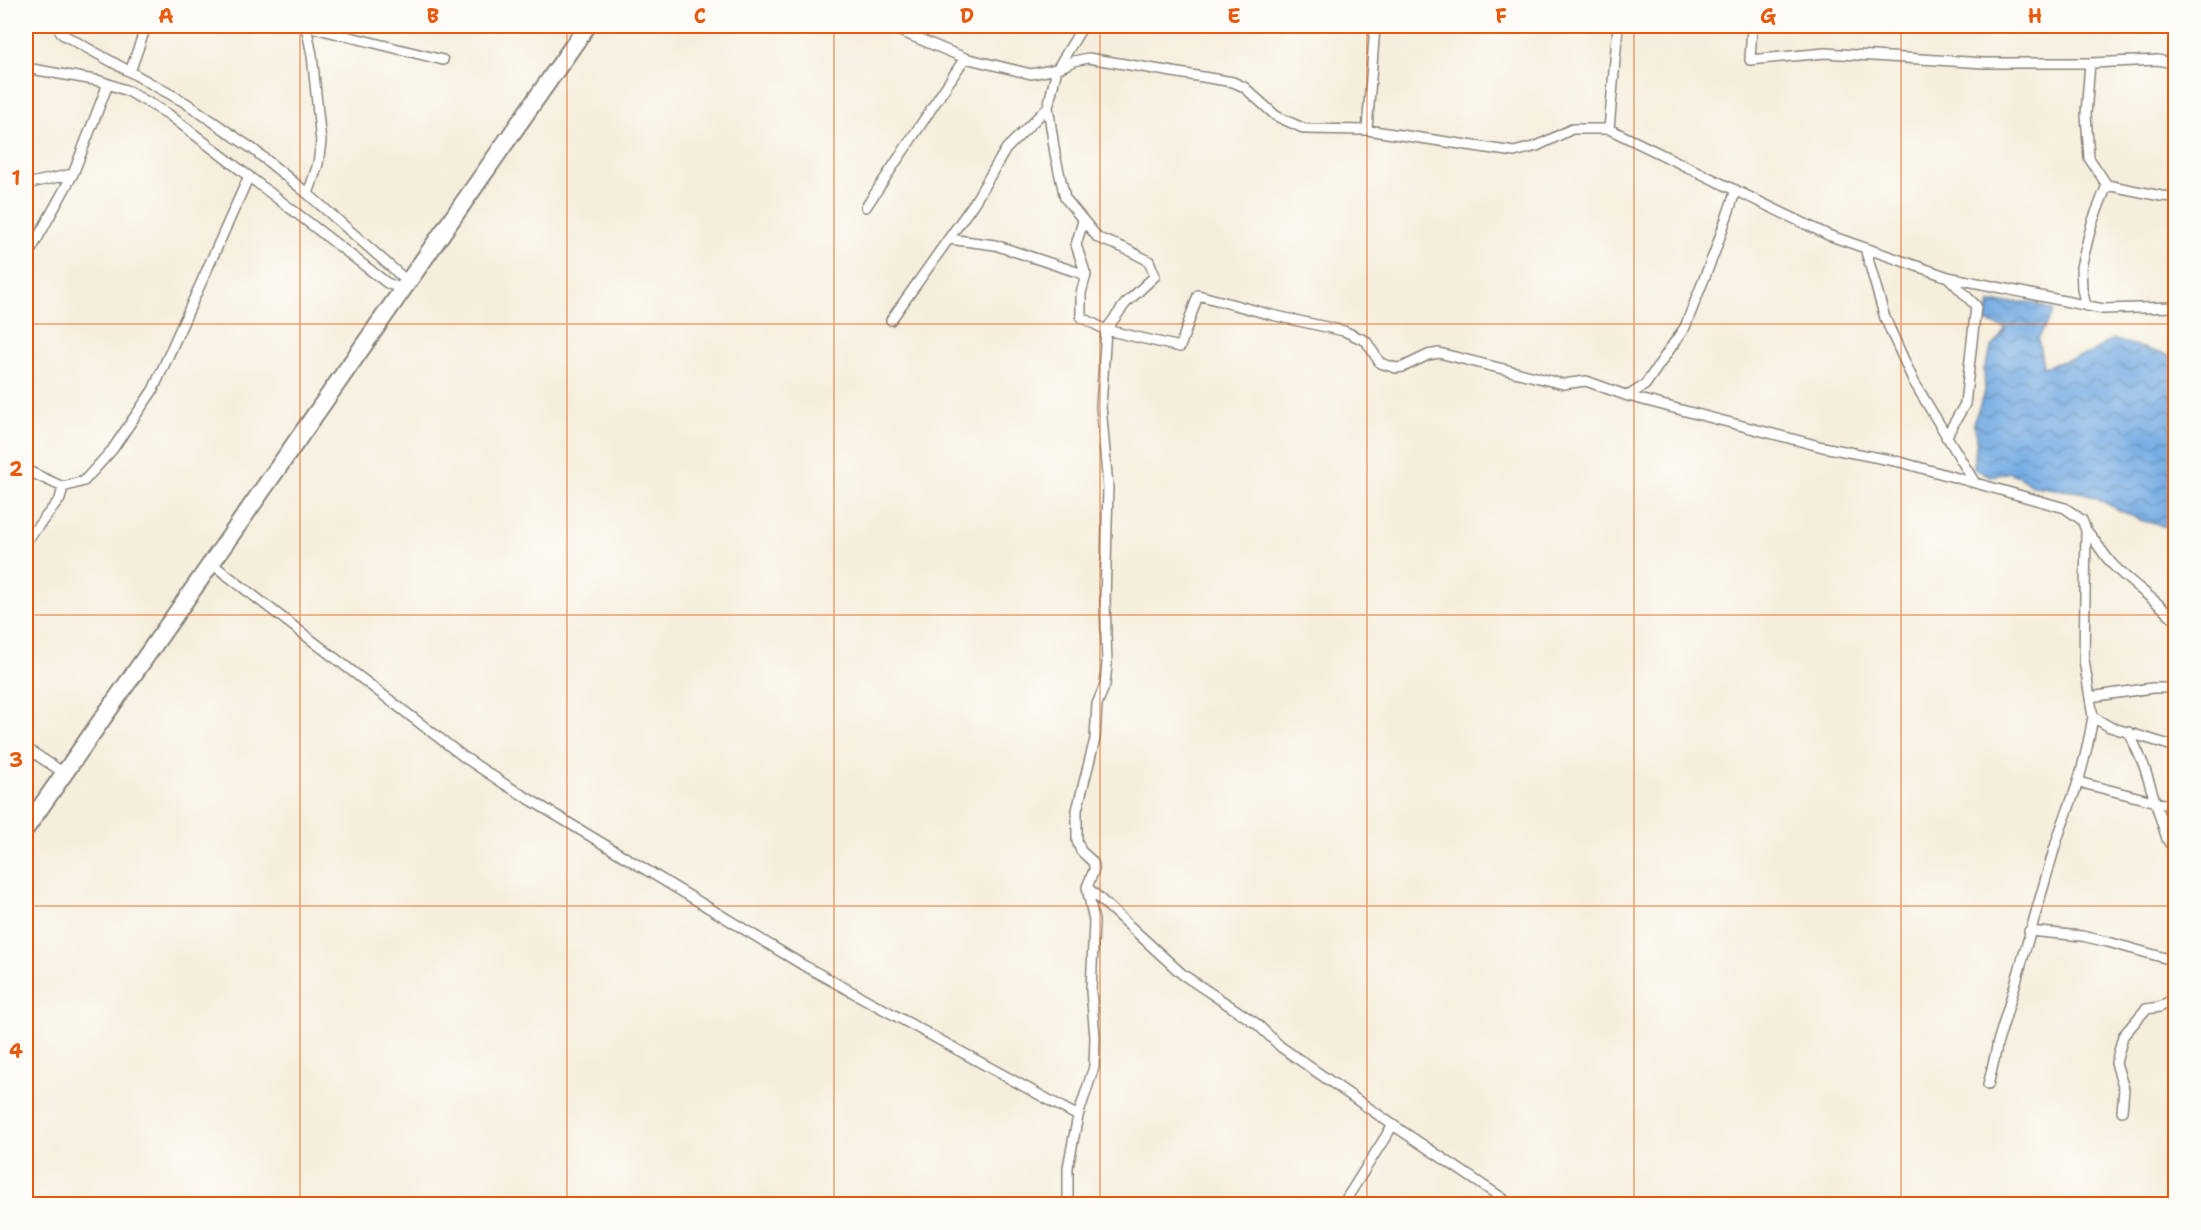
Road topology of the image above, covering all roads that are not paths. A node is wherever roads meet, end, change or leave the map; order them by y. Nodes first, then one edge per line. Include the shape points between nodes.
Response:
1 (61, 26) edge
2 (146, 26) edge
3 (306, 26) edge
4 (587, 26) edge
5 (888, 26) edge
6 (1083, 26) edge
7 (1375, 26) edge
8 (1618, 26) edge
9 (1752, 26) edge
10 (964, 58) junction
11 (443, 60) dead end
12 (2090, 63) junction
13 (2175, 64) edge
14 (26, 68) edge
15 (1057, 69) junction
16 (130, 72) junction
17 (108, 84) junction
18 (1048, 107) junction
19 (1609, 129) junction
20 (1367, 130) junction
21 (73, 174) junction
22 (249, 176) junction
23 (26, 184) edge
24 (2108, 185) junction
25 (1736, 190) junction
26 (308, 194) junction
27 (2175, 197) edge
28 (866, 207) dead end
29 (1083, 221) junction
30 (949, 239) junction
31 (1865, 248) junction
32 (26, 259) edge
33 (1086, 275) junction
34 (1948, 278) junction
35 (404, 285) junction
36 (2086, 306) junction
37 (2175, 307) edge
38 (891, 320) dead end
39 (1106, 330) junction
40 (1628, 396) junction
41 (1946, 437) junction
42 (26, 470) edge
43 (1975, 483) junction
44 (63, 486) junction
45 (2086, 530) junction
46 (26, 541) edge
47 (211, 563) junction
48 (2175, 621) edge
49 (2175, 688) edge
50 (2090, 697) junction
51 (2093, 717) junction
52 (2129, 732) junction
53 (2175, 747) edge
54 (26, 748) edge
55 (64, 773) junction
56 (2078, 782) junction
57 (2156, 803) junction
58 (2175, 807) edge
59 (26, 828) edge
60 (2175, 853) edge
61 (1086, 887) junction
62 (2029, 931) junction
63 (2175, 962) edge
64 (2175, 997) edge
65 (1988, 1085) dead end
66 (2122, 1111) dead end
67 (1078, 1116) junction
68 (1393, 1125) junction
69 (1068, 1204) edge
70 (1344, 1204) edge
71 (1510, 1204) edge

1 - 16 street via 62,34
2 - 16 street
3 - 11 street
3 - 26 street via 321,142
4 - 35 highway
5 - 10 street
6 - 15 street
7 - 20 street
8 - 19 street
9 - 12 street via 1750,60 1825,53 1984,63
10 - 15 street via 1031,74
10 - 28 street
12 - 13 street via 2158,60
12 - 24 street via 2086,114 2089,158
14 - 17 street
15 - 18 street
15 - 20 street via 1088,58 1222,80 1244,87 1276,116 1305,129
16 - 26 street via 186,103
17 - 21 street
17 - 22 street via 168,114
18 - 29 street via 1065,198
18 - 30 street via 1006,149
19 - 20 street via 1572,129 1514,152
19 - 25 street
21 - 23 street
21 - 32 street
22 - 35 street via 387,282
22 - 44 street via 153,390 112,450 84,481
24 - 27 street
24 - 36 street via 2092,223 2081,267
25 - 31 street via 1827,235
25 - 40 street via 1685,327 1645,385
26 - 35 street
29 - 33 street via 1076,245
29 - 39 street via 1098,238 1149,261 1155,276 1125,304
30 - 33 street via 995,245
30 - 38 street
31 - 34 street
31 - 41 street via 1885,318 1914,382
33 - 39 street via 1080,317
34 - 36 street
34 - 41 street via 1976,306 1965,404
35 - 47 highway
36 - 37 street
39 - 40 street via 1180,348 1198,295 1344,331 1366,340 1380,363 1396,368 1439,353 1563,384 1586,381
39 - 61 street via 1101,406 1107,487 1107,664 1105,685 1097,704 1095,739 1077,810 1077,841 1094,865
40 - 43 street
41 - 43 street
42 - 44 street
43 - 45 street via 2065,508 2082,520
44 - 46 street via 60,499
45 - 48 street via 2116,569
45 - 50 street via 2084,660
47 - 55 highway
47 - 67 street via 506,785 803,965
49 - 50 street
50 - 51 street
51 - 52 street
51 - 56 street
52 - 53 street
52 - 57 street
54 - 55 street
55 - 59 highway
56 - 57 street
56 - 62 street
57 - 58 street
57 - 60 street
61 - 67 street via 1094,921 1090,991 1095,1057
61 - 68 street via 1182,974
62 - 63 street via 2082,936
62 - 65 street
64 - 66 street via 2160,1007 2146,1009 2123,1036 2116,1064 2124,1089
67 - 69 street via 1068,1167
68 - 70 street
68 - 71 street

